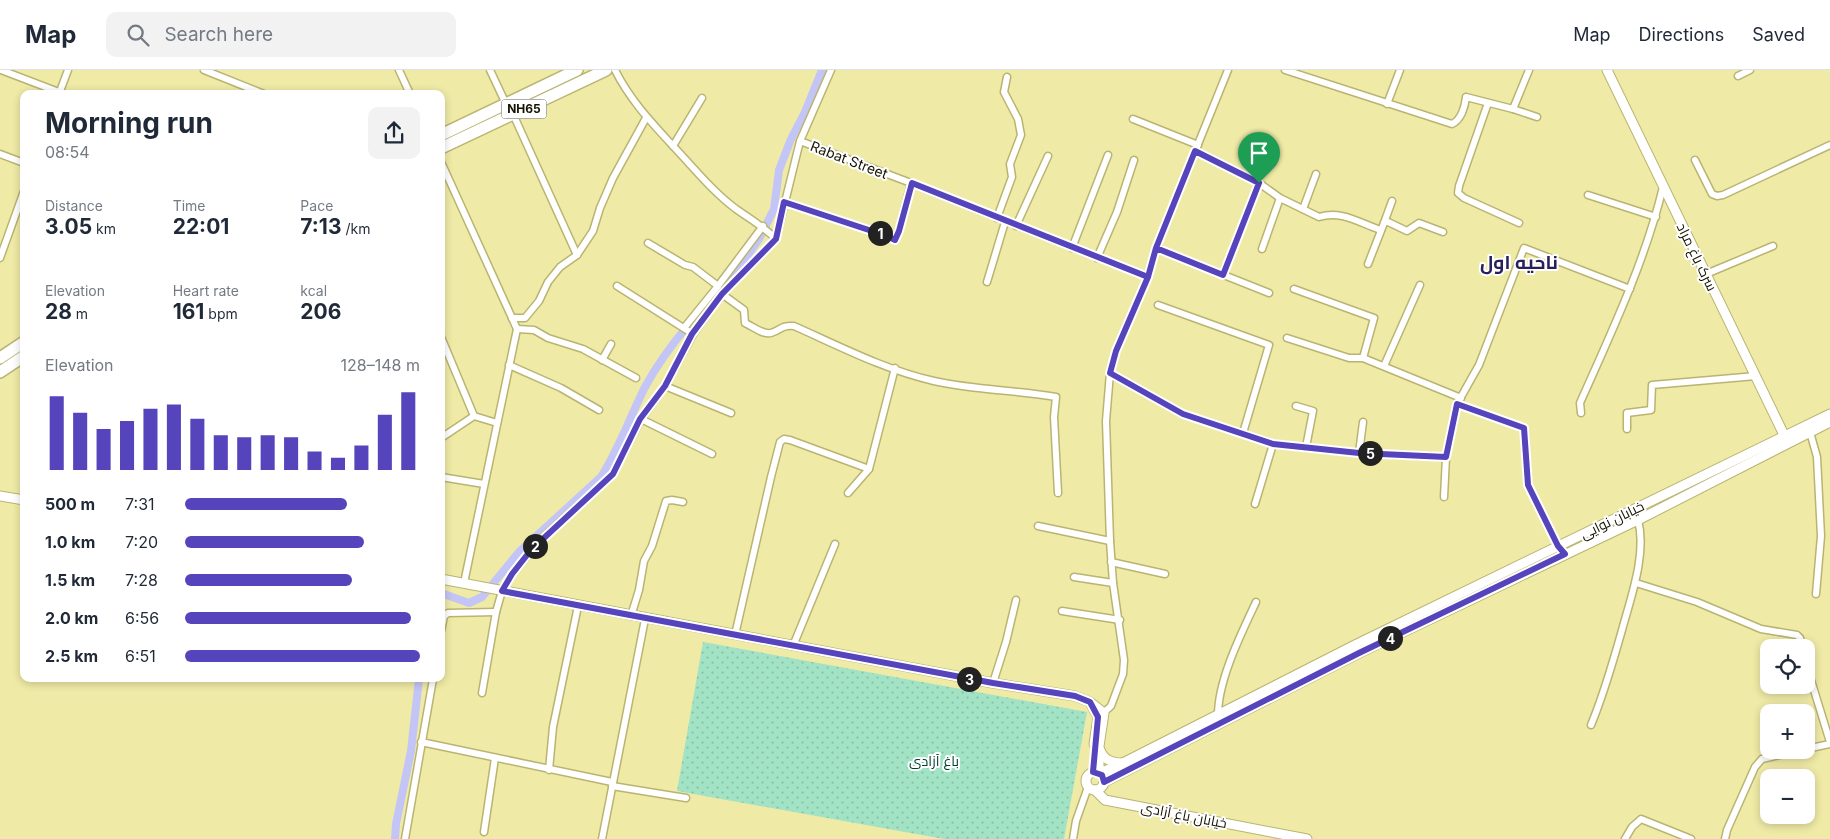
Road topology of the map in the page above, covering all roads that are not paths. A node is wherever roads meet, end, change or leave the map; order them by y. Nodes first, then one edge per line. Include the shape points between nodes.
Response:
1 (1, 70) edge
2 (68, 70) edge
3 (204, 70) edge
4 (399, 70) edge
5 (490, 70) edge
6 (577, 70) edge
7 (606, 70) edge
8 (615, 70) edge
9 (831, 70) edge
10 (1228, 70) edge
11 (1285, 70) edge
12 (1400, 70) edge
13 (1529, 70) edge
14 (1606, 70) edge
15 (1750, 70) edge
16 (1738, 76) dead end
17 (1007, 77) dead end
18 (53, 90) edge
19 (62, 90) edge
20 (254, 90) edge
21 (408, 90) edge
22 (702, 98) dead end
23 (506, 104) junction
24 (1387, 104) junction
25 (1488, 104) junction
26 (1513, 109) junction
27 (513, 114) junction
28 (1537, 117) dead end
29 (646, 118) junction
30 (1133, 119) dead end
31 (445, 133) edge
32 (800, 141) junction
33 (1830, 145) edge
34 (445, 146) edge
35 (674, 146) junction
36 (1197, 148) junction
37 (0, 154) edge
38 (1108, 155) dead end
39 (1048, 156) dead end
40 (1134, 160) dead end
41 (1695, 160) dead end
42 (20, 162) edge
43 (445, 171) edge
44 (1316, 174) dead end
45 (912, 183) junction
46 (1259, 183) junction
47 (1663, 187) junction
48 (1588, 195) dead end
49 (1280, 198) junction
50 (20, 202) edge
51 (784, 202) junction
52 (1392, 202) dead end
53 (1303, 209) junction
54 (1656, 216) junction
55 (997, 218) junction
56 (1005, 222) junction
57 (1384, 222) junction
58 (1519, 222) dead end
59 (763, 226) junction
60 (1016, 226) junction
61 (1381, 230) junction
62 (1443, 232) dead end
63 (776, 239) junction
64 (648, 243) dead end
65 (1773, 246) dead end
66 (1072, 248) junction
67 (1156, 248) junction
68 (1262, 249) dead end
69 (577, 254) junction
70 (0, 258) edge
71 (1098, 258) junction
72 (1368, 264) dead end
73 (1706, 274) junction
74 (1223, 275) junction
75 (1148, 277) junction
76 (987, 282) dead end
77 (1420, 285) dead end
78 (617, 286) dead end
79 (718, 286) junction
80 (1294, 289) dead end
81 (1630, 289) junction
82 (1269, 293) dead end
83 (722, 294) junction
84 (1158, 304) dead end
85 (512, 318) junction
86 (684, 328) junction
87 (516, 329) junction
88 (692, 334) junction
89 (1287, 338) dead end
90 (611, 344) dead end
91 (20, 345) edge
92 (445, 347) edge
93 (0, 358) edge
94 (1363, 358) junction
95 (20, 359) edge
96 (602, 360) junction
97 (509, 365) junction
98 (1384, 366) junction
99 (894, 368) junction
100 (0, 372) edge
101 (1110, 373) junction
102 (1756, 376) junction
103 (636, 378) dead end
104 (665, 386) junction
105 (1461, 398) junction
106 (1457, 404) junction
107 (1296, 406) dead end
108 (600, 410) dead end
109 (731, 413) dead end
110 (1581, 413) dead end
111 (1830, 414) edge
112 (474, 416) junction
113 (640, 419) junction
114 (1363, 422) dead end
115 (1830, 422) edge
116 (497, 423) junction
117 (1627, 429) dead end
118 (1810, 432) junction
119 (1243, 433) junction
120 (445, 435) edge
121 (1786, 439) junction
122 (1273, 444) junction
123 (1306, 447) junction
124 (1359, 453) junction
125 (712, 454) dead end
126 (1446, 457) junction
127 (869, 469) junction
128 (445, 478) edge
129 (484, 484) junction
130 (848, 493) dead end
131 (1058, 493) dead end
132 (0, 496) edge
133 (1444, 497) dead end
134 (20, 499) edge
135 (682, 502) dead end
136 (1255, 504) dead end
137 (1638, 520) junction
138 (1038, 526) dead end
139 (1110, 541) junction
140 (835, 544) dead end
141 (1558, 546) junction
142 (1565, 554) junction
143 (1111, 562) junction
144 (1166, 574) dead end
145 (1074, 577) dead end
146 (445, 580) edge
147 (1113, 583) junction
148 (1636, 583) junction
149 (464, 584) junction
150 (498, 590) junction
151 (1816, 594) dead end
152 (1016, 600) dead end
153 (1256, 602) dead end
154 (578, 606) junction
155 (1062, 611) dead end
156 (496, 612) junction
157 (445, 615) edge
158 (632, 616) junction
159 (645, 618) junction
160 (1120, 620) junction
161 (735, 635) junction
162 (1800, 639) edge
163 (793, 646) junction
164 (432, 682) edge
165 (993, 683) junction
166 (482, 693) dead end
167 (1815, 694) edge
168 (1101, 715) junction
169 (1218, 715) junction
170 (1591, 725) dead end
171 (421, 742) junction
172 (1830, 743) edge
173 (1099, 746) junction
174 (1815, 747) edge
175 (495, 758) junction
176 (1762, 759) edge
177 (1124, 763) junction
178 (549, 770) junction
179 (1099, 776) junction
180 (612, 784) junction
181 (1091, 788) junction
182 (686, 798) dead end
183 (484, 832) dead end
184 (405, 839) edge
185 (602, 839) edge
186 (1072, 839) edge
187 (1307, 839) edge
188 (1625, 839) edge
189 (1691, 839) edge
190 (1725, 839) edge

1 - 18 street
2 - 19 street
3 - 20 street
4 - 21 street
5 - 23 street
6 - 23 highway, NH65
7 - 27 highway, NH65
8 - 29 street
9 - 32 street
10 - 36 street
11 - 24 street
12 - 24 street
13 - 26 street
14 - 47 street, سرک باغ مراد
15 - 16 street
17 - 55 street via 1004,92 1018,119 1021,135 1010,164 1012,177
22 - 35 street
23 - 31 highway, NH65
24 - 25 street via 1452,124 1457,122 1466,97
25 - 26 street
25 - 58 street via 1458,193
26 - 28 street
27 - 34 highway, NH65
27 - 69 street
29 - 35 street
29 - 69 street via 613,178 593,231
30 - 36 street
32 - 45 street, Rabat Street
32 - 51 street
33 - 41 street via 1717,196 1712,194
35 - 59 street via 703,179
36 - 46 street
36 - 67 street
37 - 42 street
38 - 66 street
39 - 60 street
40 - 71 street
43 - 85 street
44 - 53 street
45 - 51 street via 895,240
45 - 55 street, Rabat Street
46 - 49 street
46 - 74 street
47 - 54 street
47 - 73 street, سرک باغ مراد
48 - 54 street
49 - 53 street
49 - 68 street
50 - 70 street
51 - 63 street
52 - 57 street
53 - 61 street via 1319,217 1330,214 1342,216
54 - 81 street
55 - 56 street, Rabat Street
56 - 60 street, Rabat Street
56 - 76 street
57 - 61 street
57 - 62 street via 1407,231 1419,223
59 - 63 street
59 - 79 street
60 - 66 street, Rabat Street
61 - 72 street
63 - 83 street
64 - 79 street via 693,267
65 - 73 street
66 - 71 street, Rabat Street
67 - 74 street
67 - 75 street
69 - 85 street via 560,267 525,318
71 - 75 street, Rabat Street
73 - 102 street, سرک باغ مراد
74 - 82 street
75 - 101 street via 1116,351
77 - 98 street
78 - 86 street
79 - 86 street
80 - 94 street via 1374,318
81 - 105 street via 1524,248 1479,365
81 - 110 street via 1580,403
83 - 88 street
83 - 99 street via 744,310 745,322 764,332 771,333 784,325 794,326
84 - 119 street via 1269,345
85 - 87 street
86 - 88 street
87 - 96 street via 534,330
87 - 97 street
88 - 104 street
89 - 94 street via 1348,358
90 - 96 street
91 - 93 highway
92 - 112 street
94 - 98 street
95 - 100 highway
96 - 103 street
97 - 108 street
97 - 116 street
98 - 105 street
99 - 127 street
99 - 131 street via 969,387 1056,396
101 - 119 street via 1183,414
101 - 139 street via 1106,421
102 - 117 street via 1654,385 1651,388 1651,410 1627,413
102 - 121 street, سرک باغ مراد
104 - 109 street
104 - 113 street
105 - 106 street
106 - 126 street
106 - 141 street via 1524,428 1528,485
107 - 123 street via 1313,411
111 - 121 street, خیابان نوایی
112 - 116 street
112 - 120 street
113 - 125 street
113 - 150 street via 613,474 531,550
114 - 124 street
115 - 118 street, خیابان نوایی
116 - 129 street
118 - 121 street, خیابان نوایی
118 - 151 street via 1817,457 1820,536
119 - 122 street
121 - 137 street, خیابان نوایی
121 - 141 street, خیابان نوایی
122 - 123 street
122 - 136 street
123 - 124 street
124 - 126 street
126 - 133 street
127 - 130 street
127 - 161 street via 790,440 780,442
128 - 129 street
129 - 149 street
132 - 134 street
135 - 158 street via 666,501 644,562
137 - 142 street, خیابان نوایی
137 - 148 street via 1642,533
138 - 139 street
139 - 143 street
140 - 163 street
141 - 142 street
141 - 169 street, خیابان نوایی
142 - 179 street, خیابان نوایی
143 - 144 street
143 - 147 street
145 - 147 street
146 - 149 street
147 - 160 street
148 - 162 street via 1697,602 1761,629 1797,635
148 - 170 street via 1604,693
149 - 150 street
150 - 154 street
150 - 156 street
152 - 165 street
153 - 169 street via 1222,687
154 - 158 street
154 - 178 street via 553,728
155 - 160 street
156 - 157 street
156 - 166 street
158 - 159 street
159 - 161 street
159 - 180 street
160 - 168 street via 1123,674 1111,706
161 - 163 street
163 - 165 street
164 - 171 street
165 - 168 street via 1075,696 1090,702
167 - 172 street
168 - 173 street
168 - 179 street
169 - 177 street, خیابان نوایی
171 - 175 street
171 - 184 street
172 - 174 street
173 - 177 street via 1106,759
173 - 179 street
175 - 178 street
175 - 183 street
176 - 190 street via 1755,767
177 - 179 street, خیابان نوایی
178 - 180 street
179 - 181 street via 1101,788
179 - 181 street via 1087,776 1086,784
180 - 182 street
180 - 185 street
181 - 186 street via 1076,821
181 - 187 street, خیابان باغ آزادی via 1105,800
188 - 189 street via 1641,819

